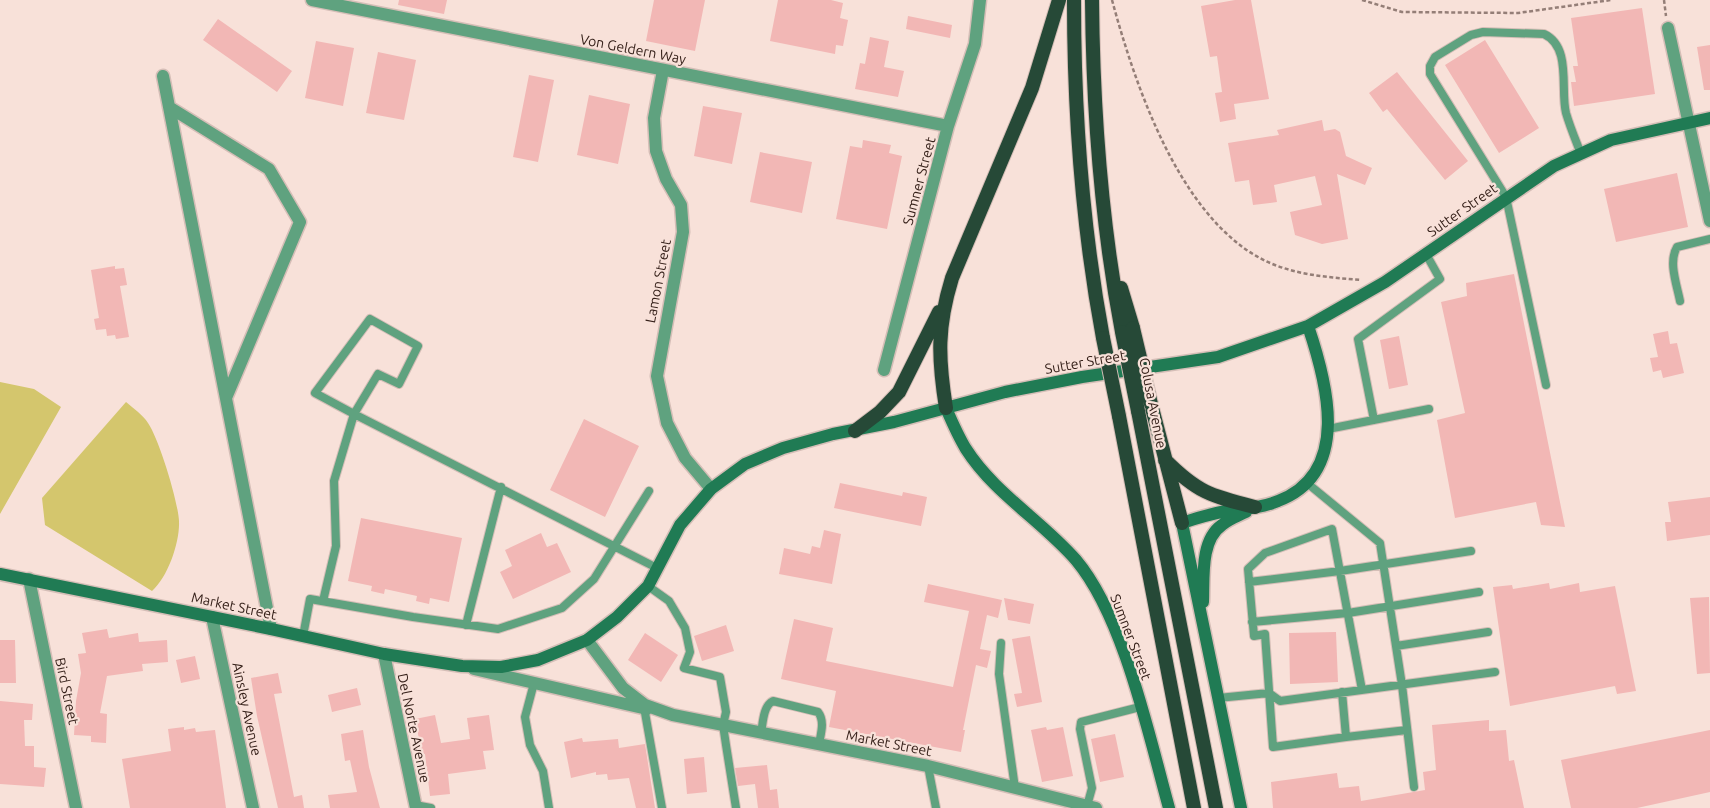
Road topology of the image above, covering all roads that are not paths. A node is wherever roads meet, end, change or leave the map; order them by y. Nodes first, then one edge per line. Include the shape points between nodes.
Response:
1 (312, 0) edge
2 (980, 0) edge
3 (1059, 0) edge
4 (1074, 0) edge
5 (1092, 0) edge
6 (1668, 28) dead end
7 (663, 70) junction
8 (163, 76) dead end
9 (169, 107) junction
10 (1710, 118) edge
11 (1688, 121) junction
12 (948, 126) junction
13 (1581, 154) junction
14 (1506, 197) junction
15 (1710, 221) edge
16 (1710, 240) edge
17 (1426, 254) junction
18 (1680, 301) dead end
19 (944, 302) junction
20 (1308, 326) junction
21 (1128, 330) junction
22 (884, 370) dead end
23 (1546, 385) dead end
24 (226, 398) junction
25 (946, 408) junction
26 (1429, 409) dead end
27 (354, 414) junction
28 (1374, 420) junction
29 (1328, 429) junction
30 (855, 431) junction
31 (1165, 459) junction
32 (1307, 483) junction
33 (502, 487) junction
34 (711, 489) junction
35 (649, 491) dead end
36 (1255, 507) junction
37 (1182, 522) junction
38 (614, 545) junction
39 (1471, 550) dead end
40 (1383, 564) junction
41 (657, 568) junction
42 (1340, 572) junction
43 (0, 574) edge
44 (29, 579) junction
45 (1249, 582) junction
46 (648, 586) junction
47 (1479, 592) dead end
48 (323, 601) junction
49 (1389, 605) junction
50 (1348, 613) junction
51 (1202, 614) junction
52 (212, 617) junction
53 (1252, 622) junction
54 (466, 626) junction
55 (271, 629) junction
56 (1488, 632) dead end
57 (303, 636) junction
58 (587, 640) junction
59 (1001, 643) dead end
60 (1396, 646) junction
61 (384, 654) junction
62 (462, 666) junction
63 (1495, 672) dead end
64 (534, 683) junction
65 (1402, 685) junction
66 (1362, 690) junction
67 (1342, 692) junction
68 (1269, 693) junction
69 (1218, 698) junction
70 (644, 706) junction
71 (1140, 707) junction
72 (723, 725) junction
73 (1407, 730) junction
74 (761, 733) junction
75 (1346, 737) junction
76 (818, 744) junction
77 (928, 766) junction
78 (1414, 787) dead end
79 (1015, 788) junction
80 (1061, 804) edge
81 (415, 806) edge
82 (1092, 807) edge
83 (76, 808) edge
84 (252, 808) edge
85 (431, 808) edge
86 (549, 808) edge
87 (662, 808) edge
88 (736, 808) edge
89 (936, 808) edge
90 (1169, 808) edge
91 (1194, 808) edge
92 (1216, 808) edge
93 (1241, 808) edge

1 - 7 street, Von Geldern Way
2 - 12 street, Sumner Street via 975,44
3 - 19 highway via 1032,88
4 - 91 highway, bridge via 1075,103 1088,242 1103,338
5 - 21 highway, Colusa Avenue via 1095,128 1106,234
6 - 11 street
7 - 12 street, Von Geldern Way
7 - 34 street, Lamon Street via 654,118 656,151 681,205 683,232 657,376 667,423 685,458
8 - 9 street
9 - 24 street
9 - 24 street via 269,169 300,222
10 - 11 main road, Sutter Street
11 - 13 main road, Sutter Street via 1612,140
11 - 15 street
12 - 22 street, Sumner Street
13 - 14 main road, Sutter Street via 1554,166
13 - 14 lane via 1566,112 1565,78 1556,42 1544,34 1483,32 1471,35 1435,57 1430,74
14 - 17 main road, Sutter Street
14 - 23 lane
16 - 18 lane via 1677,248 1674,252
17 - 20 main road, Sutter Street via 1385,282
17 - 28 lane via 1440,278 1358,338
19 - 25 highway via 939,335
19 - 30 highway via 899,392
20 - 25 main road, Sutter Street via 1218,357 1082,377
20 - 29 main road via 1321,366
21 - 31 highway, bridge
21 - 92 highway, Colusa Avenue, bridge via 1138,411
24 - 55 street
25 - 30 main road, Sutter Street
25 - 71 main road, Sumner Street via 967,451 1076,561 1098,594 1114,628
26 - 28 lane
27 - 27 lane via 315,393 370,319 418,346 399,384 378,374
27 - 33 lane
27 - 48 lane via 334,482 336,546
28 - 29 lane
29 - 32 main road via 1318,468
30 - 34 main road, Sutter Street via 783,448 745,464
31 - 36 highway via 1202,492
31 - 37 highway
32 - 36 main road via 1278,501
32 - 40 lane via 1380,543
33 - 38 lane
33 - 54 lane
34 - 41 main road, Sutter Street via 680,525
35 - 38 lane
36 - 37 main road
36 - 51 main road via 1220,526 1210,537 1206,548
37 - 51 main road
38 - 41 lane
38 - 54 lane via 594,579 562,608 498,629
39 - 40 lane
40 - 42 lane
40 - 49 lane
41 - 46 main road, Sutter Street
42 - 45 lane
42 - 45 lane via 1332,529 1265,553 1248,569
42 - 50 lane
43 - 44 main road, Market Street
44 - 52 main road, Market Street
44 - 83 street, Bird Street
45 - 53 lane
46 - 58 main road, Sutter Street via 617,617
46 - 72 lane via 669,601 685,628 690,652 684,668 720,677 726,712
47 - 49 lane
48 - 54 lane
48 - 57 lane via 310,599
49 - 50 lane
49 - 60 lane
50 - 53 lane
50 - 66 lane
51 - 69 main road
52 - 55 main road, Market Street
52 - 84 street, Ainsley Avenue
53 - 68 lane via 1254,636 1265,634
55 - 57 main road, Market Street
56 - 60 lane
57 - 61 main road, Market Street
58 - 62 main road, Market Street via 538,660 501,667
58 - 70 street, Market Street via 623,688
59 - 79 lane via 999,674
60 - 65 lane
61 - 62 main road, Market Street
61 - 81 street, Del Norte Avenue
62 - 64 street, Market Street
63 - 65 lane
64 - 70 street, Market Street
64 - 86 lane via 525,717 530,745 543,771
65 - 66 lane
65 - 73 lane
66 - 67 lane
67 - 68 lane via 1280,701
67 - 75 lane
68 - 69 lane
68 - 75 lane via 1273,747
69 - 93 main road
70 - 72 street, Market Street
70 - 87 lane
71 - 82 lane via 1081,722
71 - 90 main road, Sumner Street
72 - 74 street, Market Street
72 - 88 lane
73 - 75 lane
73 - 78 lane
74 - 76 street, Market Street
74 - 76 lane via 766,709 773,702 818,712 822,723
76 - 77 street, Market Street
77 - 79 street, Market Street
77 - 89 lane
79 - 80 street, Market Street
80 - 82 street, Market Street
81 - 85 lane

